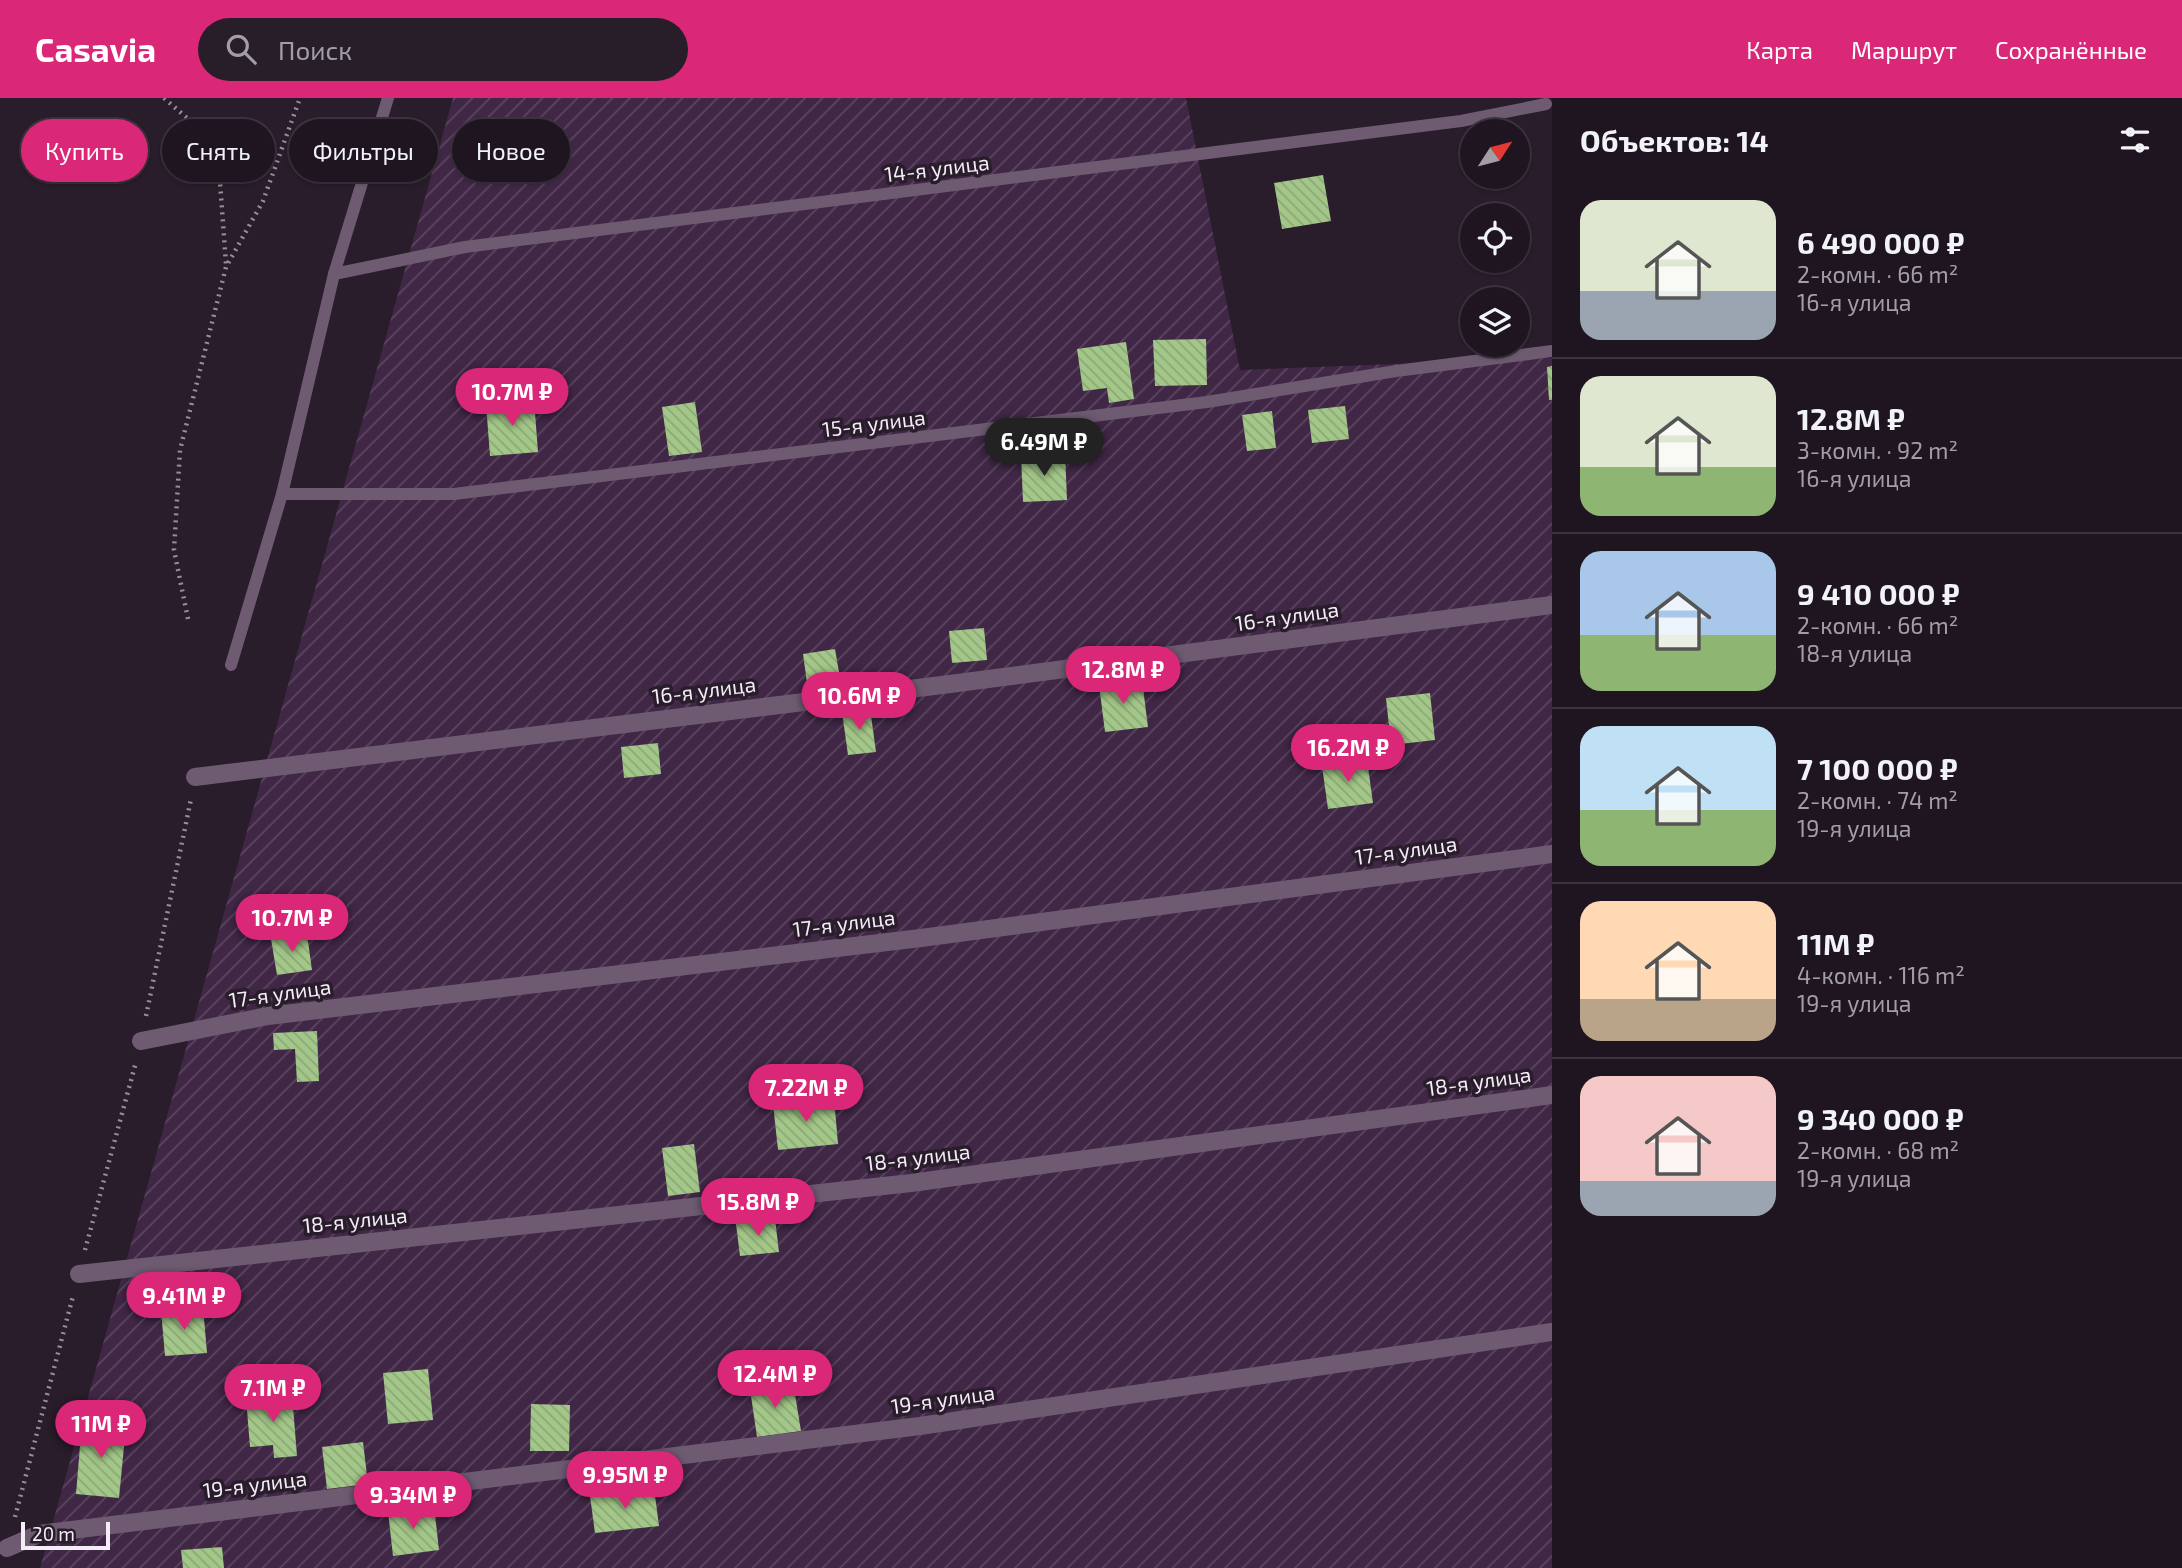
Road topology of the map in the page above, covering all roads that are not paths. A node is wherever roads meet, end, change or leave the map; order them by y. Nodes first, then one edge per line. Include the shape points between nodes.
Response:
1 (388, 98) edge
2 (1521, 98) edge
3 (1550, 106) edge
4 (334, 274) junction
5 (1552, 351) edge
6 (282, 494) junction
7 (1552, 605) edge
8 (231, 665) dead end
9 (195, 777) road end
10 (1552, 854) edge
11 (141, 1041) road end
12 (1552, 1095) edge
13 (79, 1274) road end
14 (1552, 1332) edge
15 (7, 1548) road end

1 - 4 lane
2 - 3 lane
3 - 4 lane, 14-я улица via 465,247
4 - 6 lane
5 - 6 lane, 15-я улица via 1208,402 454,494
6 - 8 lane
7 - 9 street, 16-я улица
10 - 11 street, 17-я улица via 907,940 268,1016
12 - 13 street, 18-я улица via 911,1183
14 - 15 street, 19-я улица via 920,1426 39,1534

